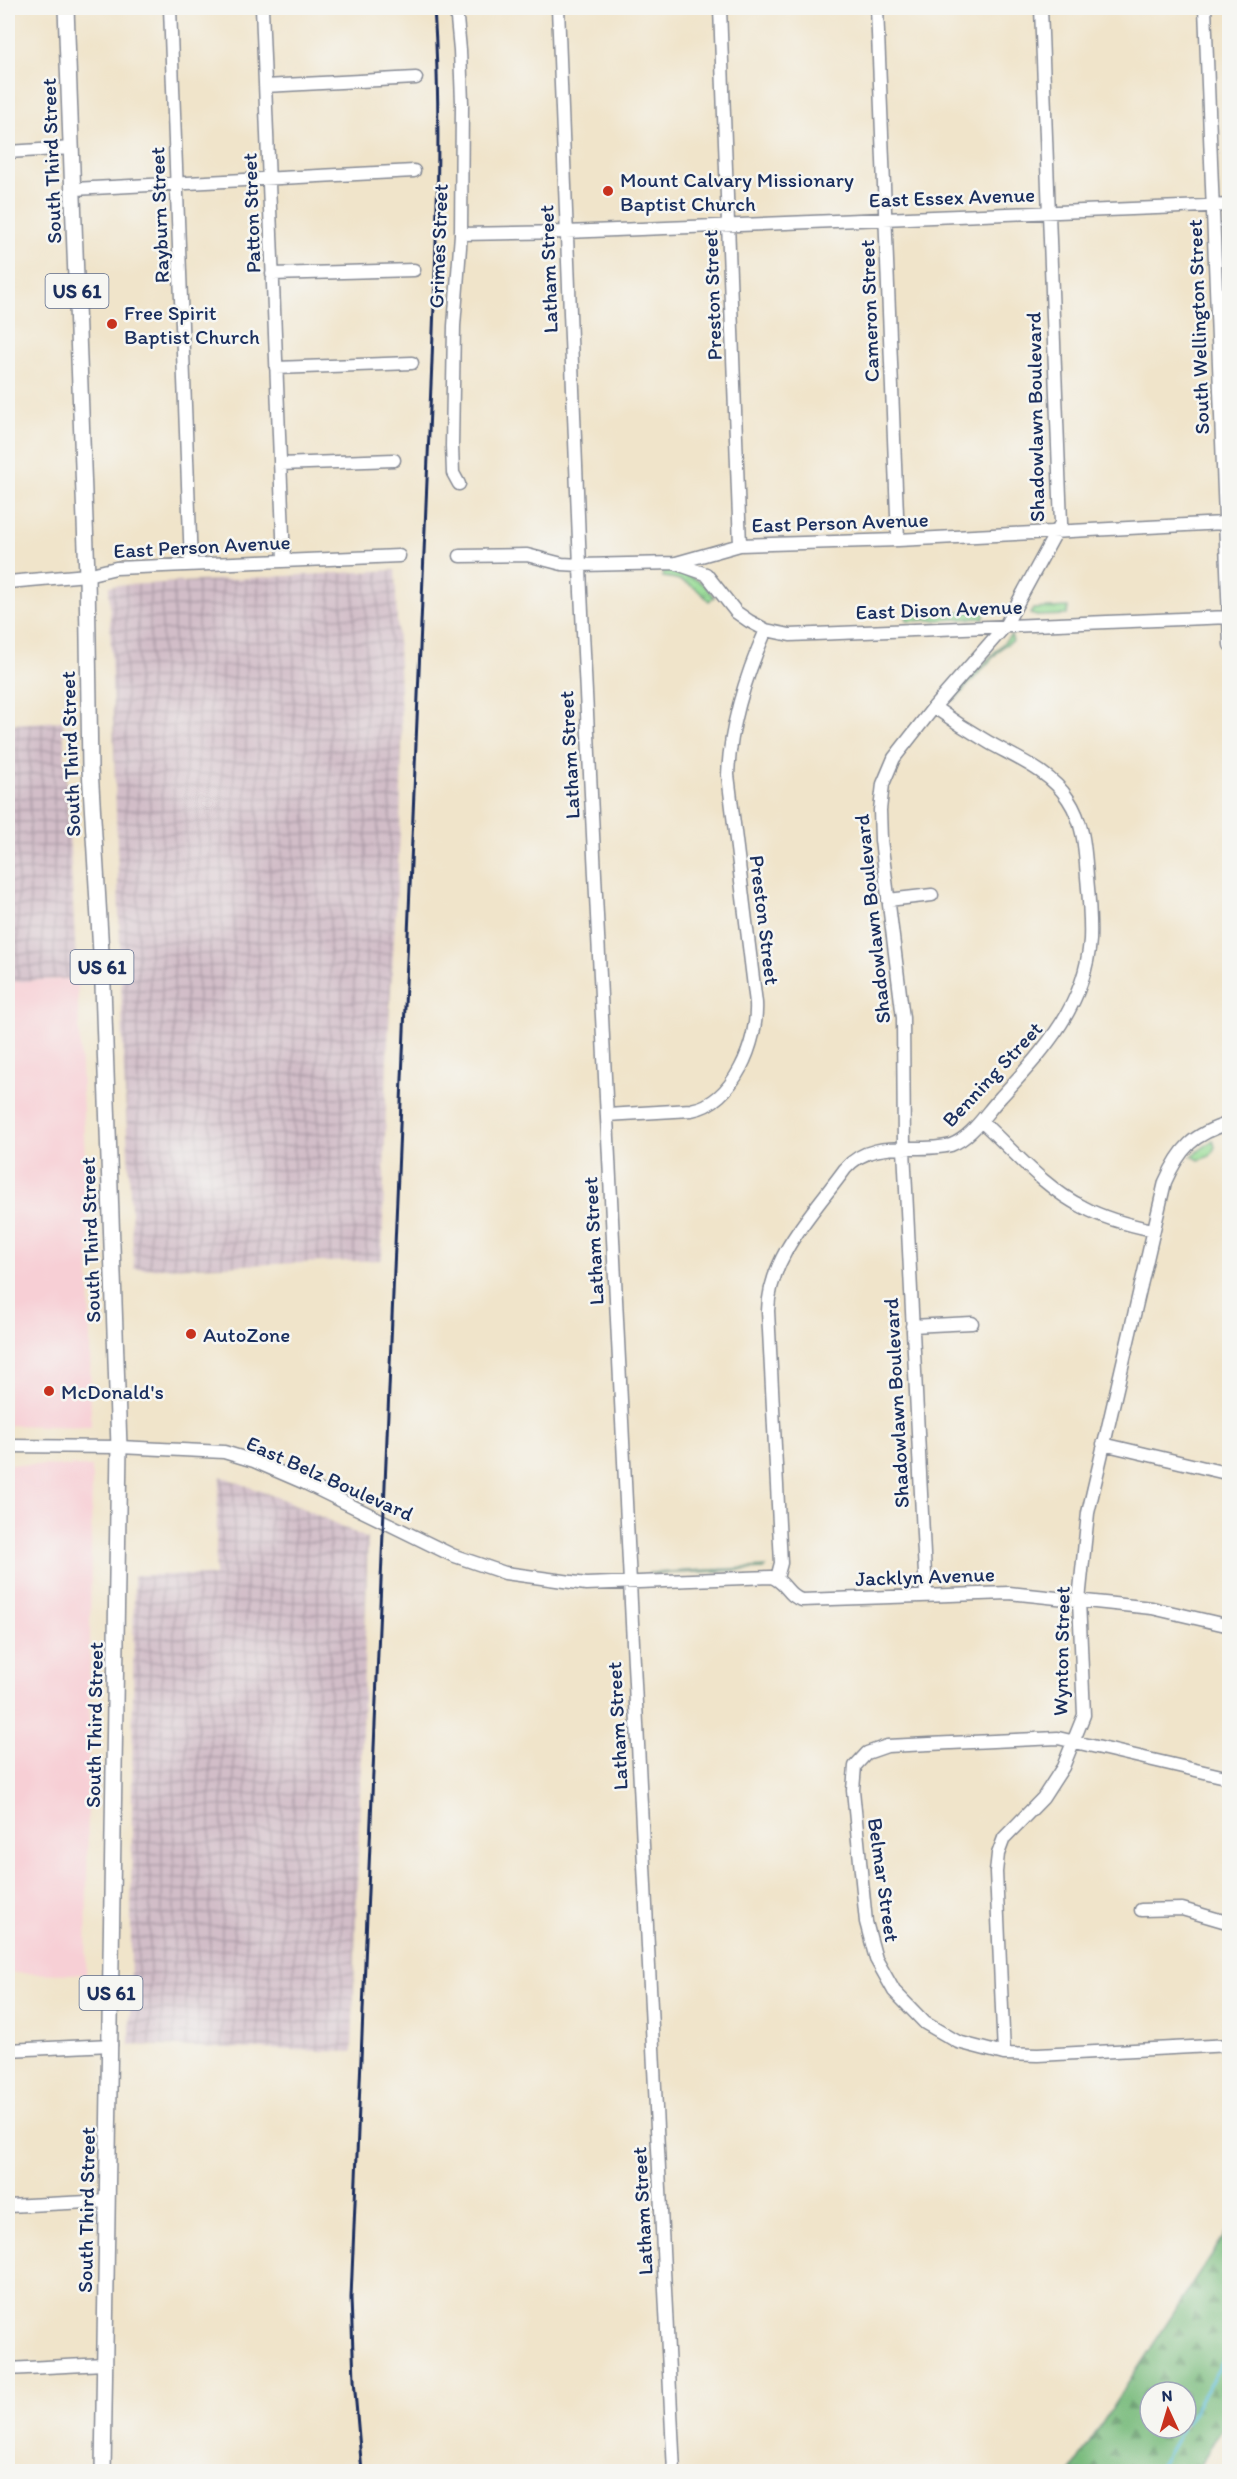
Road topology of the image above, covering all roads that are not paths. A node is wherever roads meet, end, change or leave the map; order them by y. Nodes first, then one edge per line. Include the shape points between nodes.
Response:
1 (66, 8) edge
2 (170, 8) edge
3 (262, 8) edge
4 (456, 8) edge
5 (558, 8) edge
6 (720, 8) edge
7 (877, 8) edge
8 (1041, 8) edge
9 (1205, 8) edge
10 (416, 78) dead end
11 (264, 86) junction
12 (72, 148) junction
13 (8, 152) edge
14 (414, 171) dead end
15 (269, 178) junction
16 (177, 183) junction
17 (74, 189) junction
18 (1213, 205) junction
19 (1230, 205) edge
20 (1049, 212) junction
21 (885, 219) junction
22 (728, 226) junction
23 (566, 232) junction
24 (461, 234) junction
25 (414, 270) dead end
26 (272, 274) junction
27 (412, 363) dead end
28 (276, 368) junction
29 (394, 460) dead end
30 (280, 464) junction
31 (459, 484) dead end
32 (1224, 523) junction
33 (1057, 531) junction
34 (898, 540) junction
35 (740, 545) junction
36 (399, 556) dead end
37 (460, 556) dead end
38 (284, 560) junction
39 (676, 563) junction
40 (191, 564) junction
41 (580, 565) junction
42 (87, 576) junction
43 (8, 582) edge
44 (1229, 617) edge
45 (1005, 626) junction
46 (766, 630) junction
47 (1230, 645) edge
48 (934, 707) junction
49 (932, 895) dead end
50 (888, 900) junction
51 (607, 1115) junction
52 (981, 1121) junction
53 (1230, 1123) edge
54 (904, 1149) junction
55 (1153, 1230) junction
56 (972, 1323) dead end
57 (912, 1326) junction
58 (1103, 1444) junction
59 (8, 1446) edge
60 (118, 1447) junction
61 (1230, 1474) edge
62 (777, 1578) junction
63 (630, 1583) junction
64 (926, 1595) junction
65 (1080, 1600) junction
66 (1230, 1626) edge
67 (1072, 1742) junction
68 (1230, 1778) edge
69 (1141, 1910) dead end
70 (1230, 1923) edge
71 (111, 2044) junction
72 (1230, 2045) edge
73 (8, 2050) edge
74 (1004, 2054) junction
75 (108, 2201) junction
76 (8, 2206) edge
77 (104, 2364) junction
78 (8, 2369) edge
79 (103, 2472) edge
80 (675, 2472) edge

1 - 12 main road, South Third Street / US 61
2 - 16 street, Rayburn Street
3 - 11 street, Patton Street
4 - 24 street, Grimes Street via 462,103
5 - 23 street, Latham Street
6 - 22 street, Preston Street
7 - 21 street, Cameron Street
8 - 20 street, Shadowlawn Boulevard
9 - 18 street, South Wellington Street
10 - 11 street
11 - 15 street, Patton Street
12 - 13 street
12 - 17 main road, South Third Street / US 61
14 - 15 street
15 - 16 street
15 - 26 street, Patton Street
16 - 17 street
16 - 40 street, Rayburn Street
17 - 42 main road, South Third Street / US 61
18 - 19 street, East Essex Avenue
18 - 20 street, East Essex Avenue
18 - 32 street, South Wellington Street
20 - 21 street, East Essex Avenue
20 - 33 street, Shadowlawn Boulevard via 1060,523
21 - 22 street, East Essex Avenue
21 - 34 street, Cameron Street
22 - 23 street, East Essex Avenue
22 - 35 street, Preston Street
23 - 24 street, East Essex Avenue
23 - 41 street, Latham Street
24 - 31 street, Grimes Street via 454,326 452,446 453,473
25 - 26 street
26 - 28 street, Patton Street
27 - 28 street
28 - 30 street, Patton Street
29 - 30 street
30 - 38 street, Patton Street
32 - 33 street, East Person Avenue
32 - 44 street, South Wellington Street
33 - 34 street, East Person Avenue
33 - 45 street, Shadowlawn Boulevard
34 - 35 street, East Person Avenue
35 - 39 street, East Person Avenue
36 - 38 street, East Person Avenue
37 - 41 street, East Person Avenue via 520,555
38 - 40 street, East Person Avenue
39 - 41 street, East Person Avenue
39 - 46 street, East Dison Avenue via 706,574 736,612
40 - 42 street, East Person Avenue via 116,568
41 - 51 street, Latham Street
42 - 43 street, East Person Avenue
42 - 60 main road, South Third Street / US 61 via 90,769 103,986
44 - 45 street, East Dison Avenue
44 - 47 street, South Wellington Street
45 - 46 street, East Dison Avenue via 790,635
45 - 48 street, Shadowlawn Boulevard
46 - 51 street, Preston Street via 737,712 728,775 756,1003 750,1049 727,1086 704,1107
48 - 50 street, Shadowlawn Boulevard via 894,758 884,784 879,825
48 - 52 street, Benning Street via 1055,783 1077,814 1084,839 1090,940 1076,1000 1051,1041
49 - 50 street
50 - 54 street, Shadowlawn Boulevard via 903,1018
51 - 63 street, Latham Street
52 - 54 street, Benning Street via 951,1145
52 - 55 street via 1071,1200 1102,1216
53 - 55 street, Wynton Street via 1205,1132 1180,1151 1165,1182
54 - 57 street, Shadowlawn Boulevard
54 - 62 street, Benning Street via 875,1150 849,1164 783,1255 772,1277 768,1311 781,1563
55 - 58 street, Wynton Street
56 - 57 street
57 - 64 street, Shadowlawn Boulevard
58 - 61 street
58 - 65 street, Wynton Street via 1088,1513
59 - 60 street, East Belz Boulevard
60 - 63 street, East Belz Boulevard via 197,1449 254,1461 452,1555 505,1574 562,1583
60 - 71 main road, South Third Street / US 61
62 - 63 street
62 - 64 street, Jacklyn Avenue via 791,1595 802,1600
63 - 80 street, Latham Street
64 - 65 street, Jacklyn Avenue via 1001,1592
65 - 66 street, Jacklyn Avenue via 1152,1608
65 - 67 street, Wynton Street via 1084,1715
67 - 68 street
67 - 74 street, Wynton Street via 1063,1767 1043,1798 1004,1838 998,1854
67 - 74 street, Belmar Street via 1017,1738 887,1746 867,1753 855,1766 853,1790 866,1922 876,1959 894,1991 925,2022 958,2042
69 - 70 street via 1182,1910
71 - 73 street
71 - 75 main road, South Third Street / US 61
72 - 74 street, Belmar Street
75 - 76 street
75 - 77 main road, South Third Street / US 61
77 - 78 street
77 - 79 main road, South Third Street / US 61

